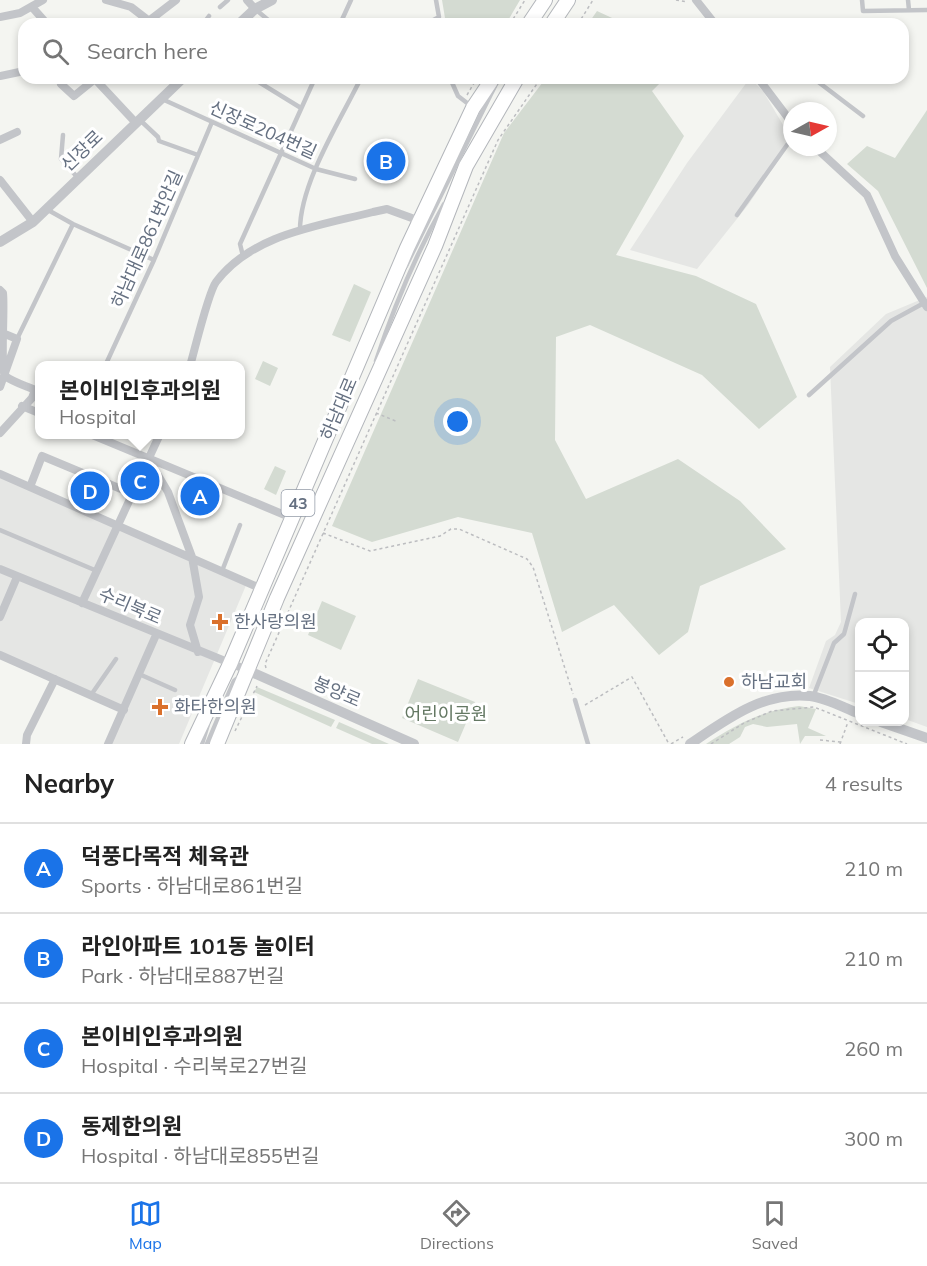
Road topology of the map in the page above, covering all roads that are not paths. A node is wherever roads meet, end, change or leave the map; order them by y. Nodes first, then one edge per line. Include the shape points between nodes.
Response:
1 (43, 0) edge
2 (106, 0) edge
3 (176, 0) edge
4 (228, 0) edge
5 (247, 0) edge
6 (272, 0) edge
7 (351, 0) edge
8 (436, 0) edge
9 (535, 0) edge
10 (545, 0) edge
11 (568, 0) edge
12 (696, 0) edge
13 (862, 0) edge
14 (908, 0) edge
15 (32, 7) junction
16 (220, 7) dead end
17 (255, 9) junction
18 (909, 10) junction
19 (927, 10) edge
20 (0, 17) edge
21 (439, 17) edge
22 (42, 18) edge
23 (146, 18) edge
24 (156, 18) edge
25 (245, 18) edge
26 (266, 18) edge
27 (343, 18) edge
28 (531, 18) edge
29 (532, 18) edge
30 (556, 18) edge
31 (710, 18) edge
32 (18, 72) edge
33 (0, 76) edge
34 (61, 84) dead end
35 (87, 84) edge
36 (100, 84) edge
37 (177, 84) edge
38 (262, 84) edge
39 (312, 84) edge
40 (358, 84) edge
41 (453, 84) edge
42 (489, 84) edge
43 (496, 84) edge
44 (514, 84) edge
45 (763, 84) edge
46 (821, 84) edge
47 (162, 99) junction
48 (301, 108) junction
49 (473, 108) junction
50 (783, 111) edge
51 (863, 116) dead end
52 (138, 121) junction
53 (212, 122) junction
54 (17, 132) dead end
55 (63, 135) dead end
56 (0, 140) edge
57 (783, 150) edge
58 (280, 153) junction
59 (198, 155) junction
60 (825, 156) edge
61 (316, 169) junction
62 (78, 178) junction
63 (355, 179) dead end
64 (1, 183) edge
65 (46, 208) junction
66 (736, 215) dead end
67 (420, 220) junction
68 (33, 222) junction
69 (72, 224) junction
70 (300, 231) junction
71 (0, 242) edge
72 (243, 256) junction
73 (154, 260) junction
74 (0, 290) edge
75 (926, 305) edge
76 (378, 317) junction
77 (0, 332) edge
78 (17, 339) junction
79 (107, 361) edge
80 (192, 361) edge
81 (4, 376) junction
82 (0, 387) edge
83 (35, 388) edge
84 (35, 393) edge
85 (810, 395) dead end
86 (22, 406) junction
87 (35, 411) edge
88 (0, 433) edge
89 (99, 439) edge
90 (158, 439) edge
91 (149, 460) junction
92 (0, 474) edge
93 (30, 487) junction
94 (133, 494) junction
95 (292, 518) junction
96 (119, 525) junction
97 (240, 525) dead end
98 (0, 530) edge
99 (192, 557) junction
100 (0, 569) edge
101 (97, 571) junction
102 (222, 571) junction
103 (17, 577) junction
104 (262, 589) junction
105 (855, 594) dead end
106 (82, 603) junction
107 (0, 617) edge
108 (156, 635) junction
109 (198, 652) junction
110 (0, 655) edge
111 (116, 659) dead end
112 (230, 664) junction
113 (248, 670) junction
114 (139, 674) junction
115 (55, 679) junction
116 (175, 690) dead end
117 (219, 690) junction
118 (91, 695) junction
119 (813, 697) junction
120 (574, 700) road end
121 (124, 710) junction
122 (855, 712) edge
123 (892, 726) edge
124 (927, 738) edge
125 (26, 744) edge
126 (108, 744) edge
127 (192, 744) edge
128 (202, 744) edge
129 (207, 744) edge
130 (217, 744) edge
131 (414, 744) edge
132 (588, 744) edge
133 (690, 744) edge

1 - 15 street
2 - 23 street via 131,7
3 - 24 street
4 - 16 lane
5 - 17 street
6 - 17 street
7 - 27 lane
8 - 21 lane
9 - 28 main road
10 - 29 main road
11 - 30 main road
12 - 31 street
13 - 18 lane via 863,11
14 - 18 lane
15 - 20 street
15 - 22 street
17 - 25 street
17 - 26 lane
18 - 19 lane
32 - 33 street
34 - 35 street via 74,96
36 - 52 street
37 - 47 street, 신장로
38 - 48 lane
39 - 48 lane
40 - 61 lane
41 - 49 lane via 458,96
42 - 49 main road, 하남대로 / 43
43 - 76 lane via 428,227
44 - 113 main road, 하남대로 / 43 via 466,166 435,246 363,401
45 - 50 street
46 - 51 lane
47 - 52 street, 신장로
47 - 53 lane, 신장로204번길
48 - 58 lane
49 - 67 main road, 하남대로 / 43
52 - 59 lane via 159,141
52 - 62 street, 신장로
53 - 58 lane, 신장로204번길
53 - 59 lane, 하남대로861번안길
54 - 56 street
55 - 62 lane via 61,159
57 - 66 lane
58 - 61 lane, 신장로204번길
58 - 72 lane via 240,244
59 - 73 lane, 하남대로861번안길
60 - 75 street via 867,195 895,256
61 - 63 lane, 신장로204번길
61 - 70 lane via 300,216
62 - 65 street, 신장로
64 - 68 street
65 - 68 street, 신장로
65 - 69 lane
67 - 70 street via 387,209
67 - 76 main road, 하남대로 / 43
68 - 71 street, 신장로
69 - 73 lane
69 - 78 lane
70 - 72 street
72 - 80 street via 215,283
73 - 79 lane, 하남대로861번안길
74 - 77 street via 5,315
75 - 85 lane via 891,321
76 - 95 main road, 하남대로 / 43
77 - 78 street
77 - 81 street via 0,370
78 - 81 street
81 - 82 street
81 - 83 street
84 - 86 street
86 - 87 street
86 - 88 street
89 - 91 street
90 - 91 street
91 - 94 street
91 - 95 street
91 - 99 street via 168,492
92 - 93 street
93 - 94 street via 42,456
93 - 96 street
94 - 96 street
95 - 104 main road, 하남대로 / 43
96 - 99 street
96 - 101 street
97 - 102 lane
98 - 101 lane
99 - 102 street
99 - 109 street via 199,597 190,625
100 - 103 street, 수리북로
101 - 106 street
102 - 104 street
103 - 106 street, 수리북로
103 - 107 street
104 - 112 main road, 하남대로 / 43
105 - 119 lane via 844,634 828,655
106 - 108 street, 수리북로
108 - 109 street, 수리북로
108 - 114 street
109 - 112 street, 수리북로
110 - 115 street
111 - 118 lane
112 - 113 street, 수리북로
112 - 117 main road, 하남대로 / 43
113 - 129 lane via 234,681
113 - 130 main road, 하남대로 / 43
113 - 131 street, 봉양로
114 - 116 lane
114 - 121 street
115 - 118 street
115 - 125 street
117 - 127 main road, 하남대로 / 43
117 - 128 lane
118 - 121 street
119 - 122 street
119 - 133 street via 790,696 755,704
120 - 132 lane
121 - 126 street
123 - 124 street

